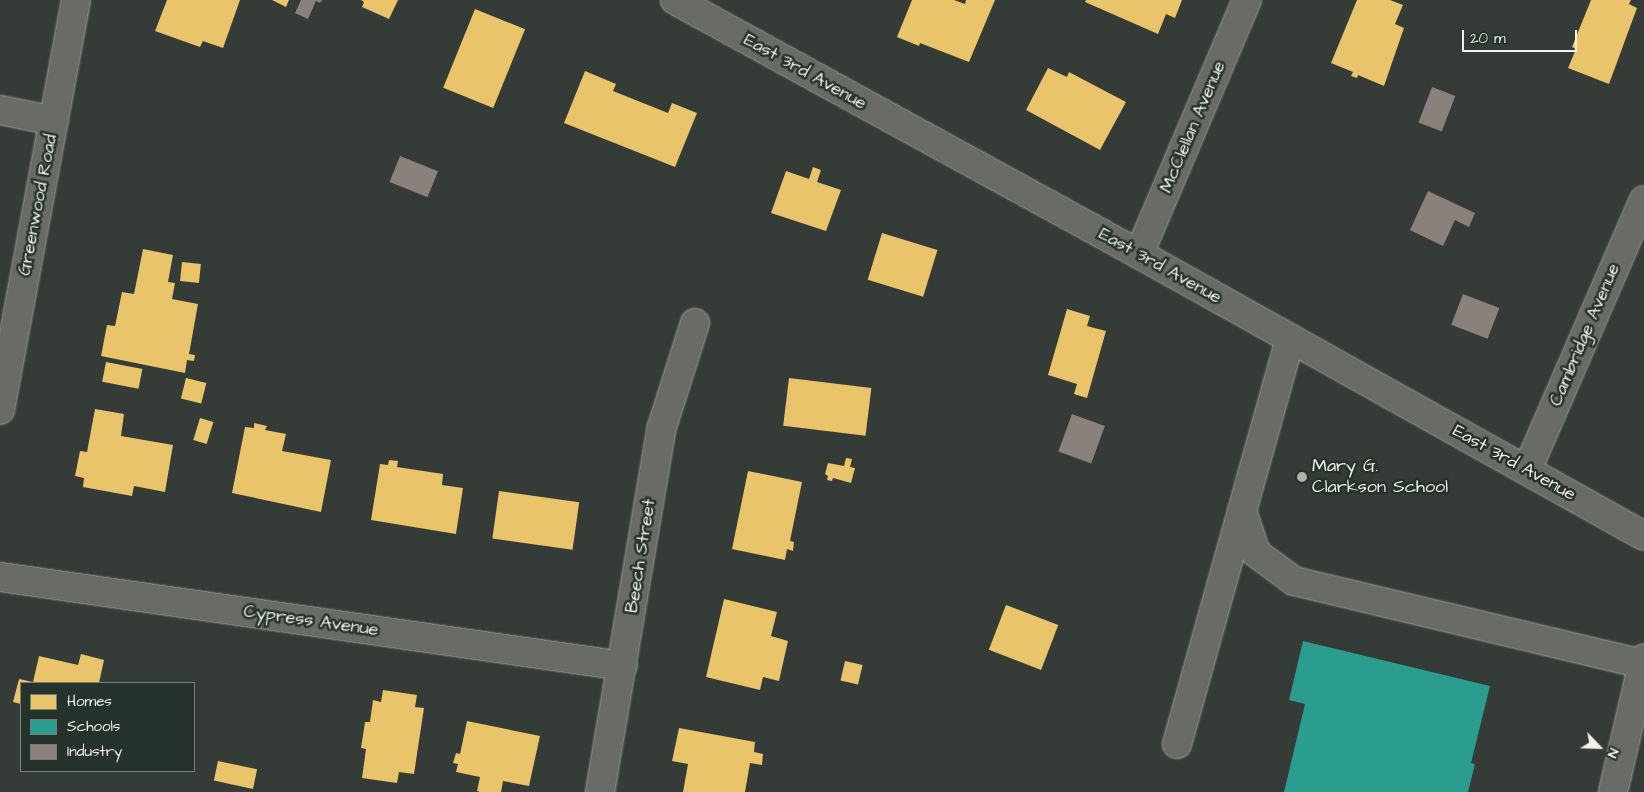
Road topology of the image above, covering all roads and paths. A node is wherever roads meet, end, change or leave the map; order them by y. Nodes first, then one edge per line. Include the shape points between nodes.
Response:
1 (76, 0) edge
2 (675, 0) edge
3 (1247, 0) edge
4 (0, 110) edge
5 (54, 121) junction
6 (1644, 200) edge
7 (1139, 254) junction
8 (695, 323) dead end
9 (1290, 338) junction
10 (0, 410) edge
11 (1527, 470) junction
12 (1242, 511) junction
13 (1644, 536) edge
14 (0, 577) edge
15 (1643, 662) edge
16 (623, 666) junction
17 (1637, 719) edge
18 (1177, 744) dead end
19 (600, 792) edge
20 (1613, 792) edge

1 - 5 street, Greenwood Road
2 - 7 street, East 3rd Avenue
3 - 7 street, McClellan Avenue
4 - 5 street
5 - 10 street, Greenwood Road
6 - 11 street, Cambridge Avenue
7 - 9 street, East 3rd Avenue
8 - 16 street, Beech Street via 662,427
9 - 11 street, East 3rd Avenue
9 - 12 street
11 - 13 street, East 3rd Avenue
12 - 15 street via 1256,553 1294,581
12 - 18 street
14 - 16 street, Cypress Avenue
15 - 17 street
16 - 19 street, Beech Street
17 - 20 street

